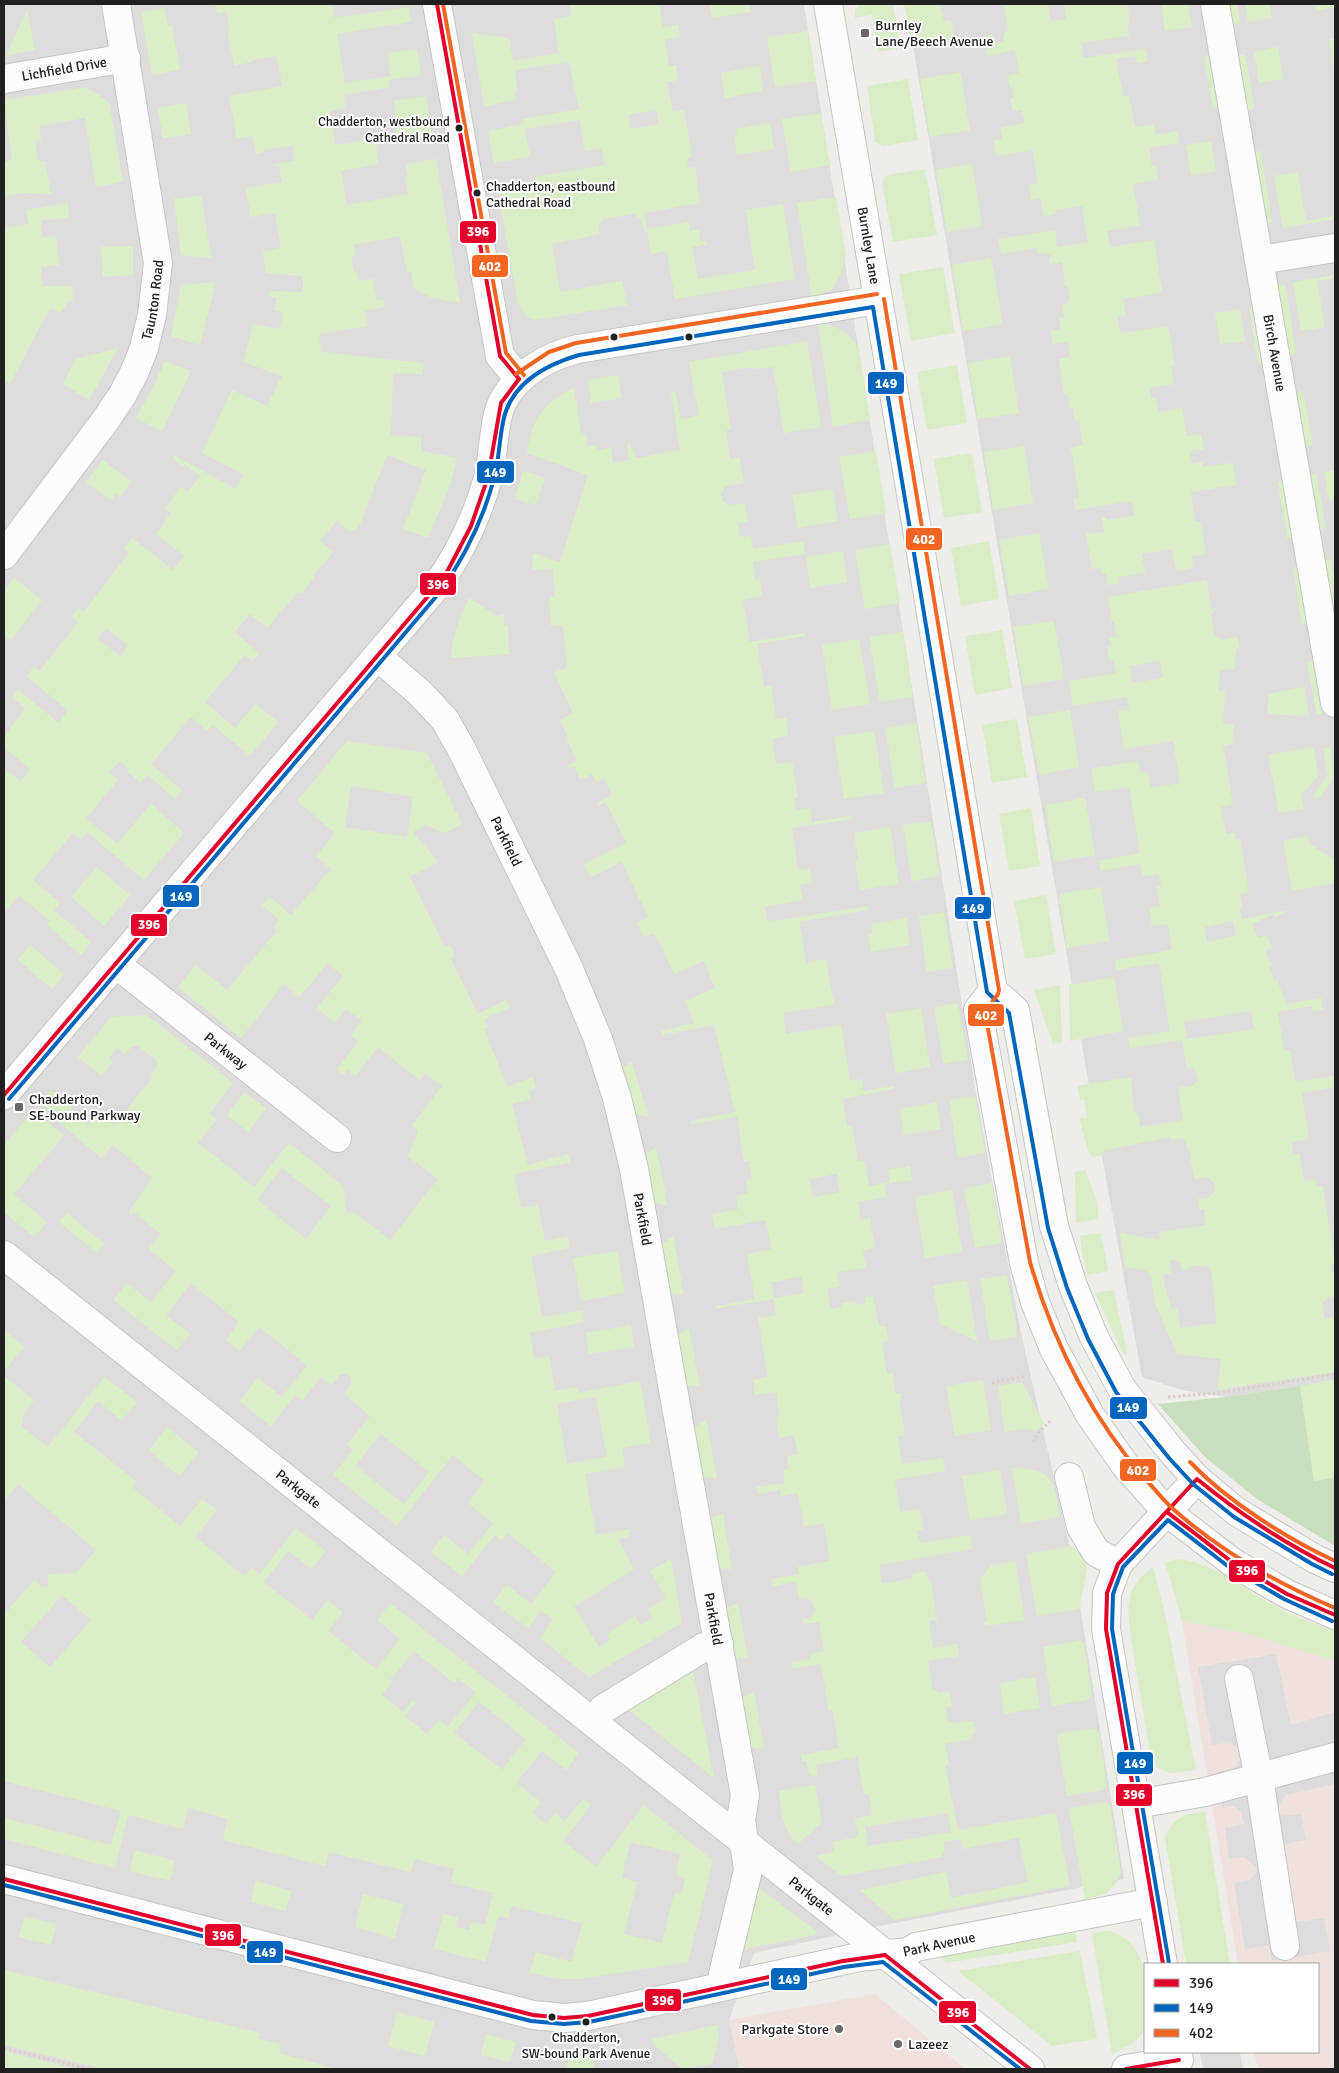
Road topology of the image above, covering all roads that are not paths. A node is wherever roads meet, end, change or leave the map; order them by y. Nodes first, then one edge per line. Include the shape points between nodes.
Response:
1 (116, 4) edge
2 (437, 4) edge
3 (828, 4) edge
4 (1215, 4) edge
5 (126, 58) junction
6 (4, 79) edge
7 (1335, 248) edge
8 (1260, 260) junction
9 (878, 300) junction
10 (519, 379) junction
11 (4, 554) edge
12 (378, 657) junction
13 (1335, 703) edge
14 (116, 964) junction
15 (993, 991) junction
16 (4, 1095) edge
17 (337, 1138) dead end
18 (4, 1255) edge
19 (1069, 1477) dead end
20 (1197, 1479) junction
21 (1167, 1512) junction
22 (1118, 1564) junction
23 (1335, 1568) edge
24 (1335, 1616) edge
25 (719, 1644) junction
26 (1240, 1679) dead end
27 (593, 1722) junction
28 (1335, 1757) edge
29 (1259, 1778) junction
30 (1137, 1804) junction
31 (744, 1843) junction
32 (4, 1879) edge
33 (1153, 1902) junction
34 (1286, 1946) dead end
35 (885, 1955) junction
36 (1163, 1963) edge
37 (725, 1986) junction
38 (1178, 2056) edge
39 (1030, 2069) edge
40 (1126, 2069) edge

1 - 5 street, Taunton Road
2 - 10 street via 500,356
3 - 9 street, Burnley Lane
4 - 8 street, Birch Avenue
5 - 6 street, Lichfield Drive
5 - 11 street, Taunton Road via 158,263 152,315 138,363 123,394
7 - 8 street
8 - 13 street, Birch Avenue
9 - 10 street via 578,349 552,358
9 - 15 street, Burnley Lane
10 - 12 street via 502,404 488,477 471,526 440,582
12 - 14 street
12 - 25 street, Parkfield via 421,694 445,720 569,969 598,1039 617,1098 634,1169
14 - 16 street
14 - 17 street, Parkway
15 - 20 street via 1015,1010 1054,1226 1072,1286 1122,1389
15 - 21 street via 978,1010 1020,1248 1035,1302 1064,1370 1090,1415 1125,1465
18 - 27 street, Parkgate
19 - 22 street via 1081,1527 1096,1552
20 - 21 street
20 - 23 street via 1237,1512
21 - 22 street
21 - 24 street via 1232,1562 1287,1594
22 - 30 street via 1107,1592 1106,1629
25 - 27 street via 704,1647 603,1709
25 - 31 street, Parkfield via 743,1784 741,1820
26 - 29 street
27 - 31 street, Parkgate
28 - 29 street
29 - 30 street via 1206,1792
29 - 34 street
30 - 33 street
31 - 35 street, Parkgate
31 - 37 street via 748,1870 723,1974
32 - 37 street, Park Avenue via 533,2015 588,2016
33 - 35 street, Park Avenue
33 - 36 street
35 - 37 street, Park Avenue via 859,1957
35 - 39 street, Parkgate
38 - 40 street

